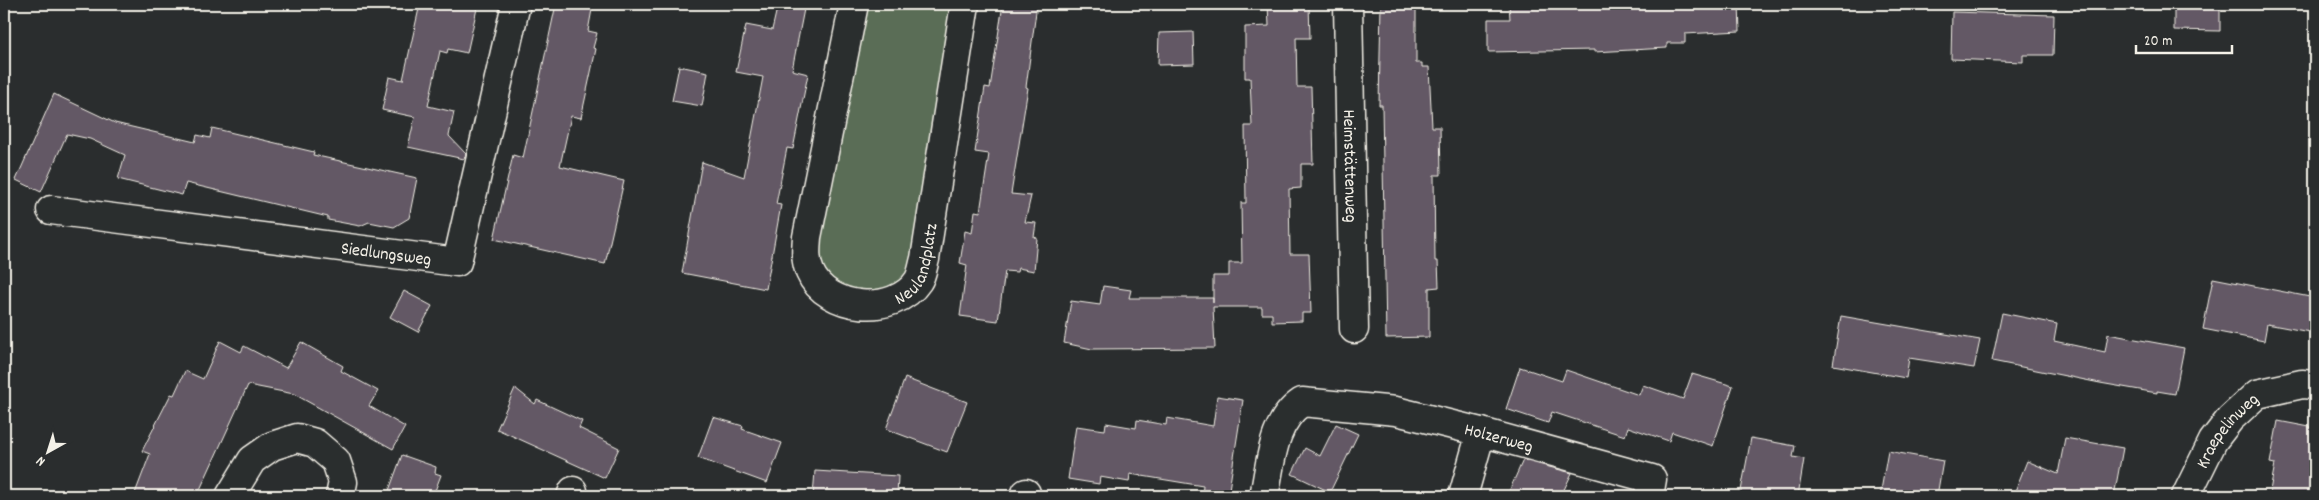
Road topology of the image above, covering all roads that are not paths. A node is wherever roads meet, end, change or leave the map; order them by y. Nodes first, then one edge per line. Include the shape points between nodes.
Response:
1 (516, 4) edge
2 (854, 4) edge
3 (965, 4) edge
4 (1348, 4) edge
5 (51, 210) dead end
6 (1354, 329) dead end
7 (2315, 386) edge
8 (1481, 432) junction
9 (230, 496) edge
10 (340, 496) edge
11 (1264, 496) edge
12 (1463, 496) edge
13 (1649, 496) edge
14 (2186, 496) edge

1 - 5 street, Siedlungsweg via 457,262
2 - 3 street, Neulandplatz via 805,256 811,274 825,290 847,302 867,306 887,304 919,280
4 - 6 street, Heimstättenweg
7 - 14 street, Kraepelinweg via 2302,384 2257,394 2230,418 2213,442
8 - 11 street, Holzerweg via 1396,411 1302,402 1286,416 1278,432
8 - 12 street
8 - 13 street, Holzerweg via 1652,479
9 - 10 street via 252,460 272,446 297,438 315,443 336,461 343,482

